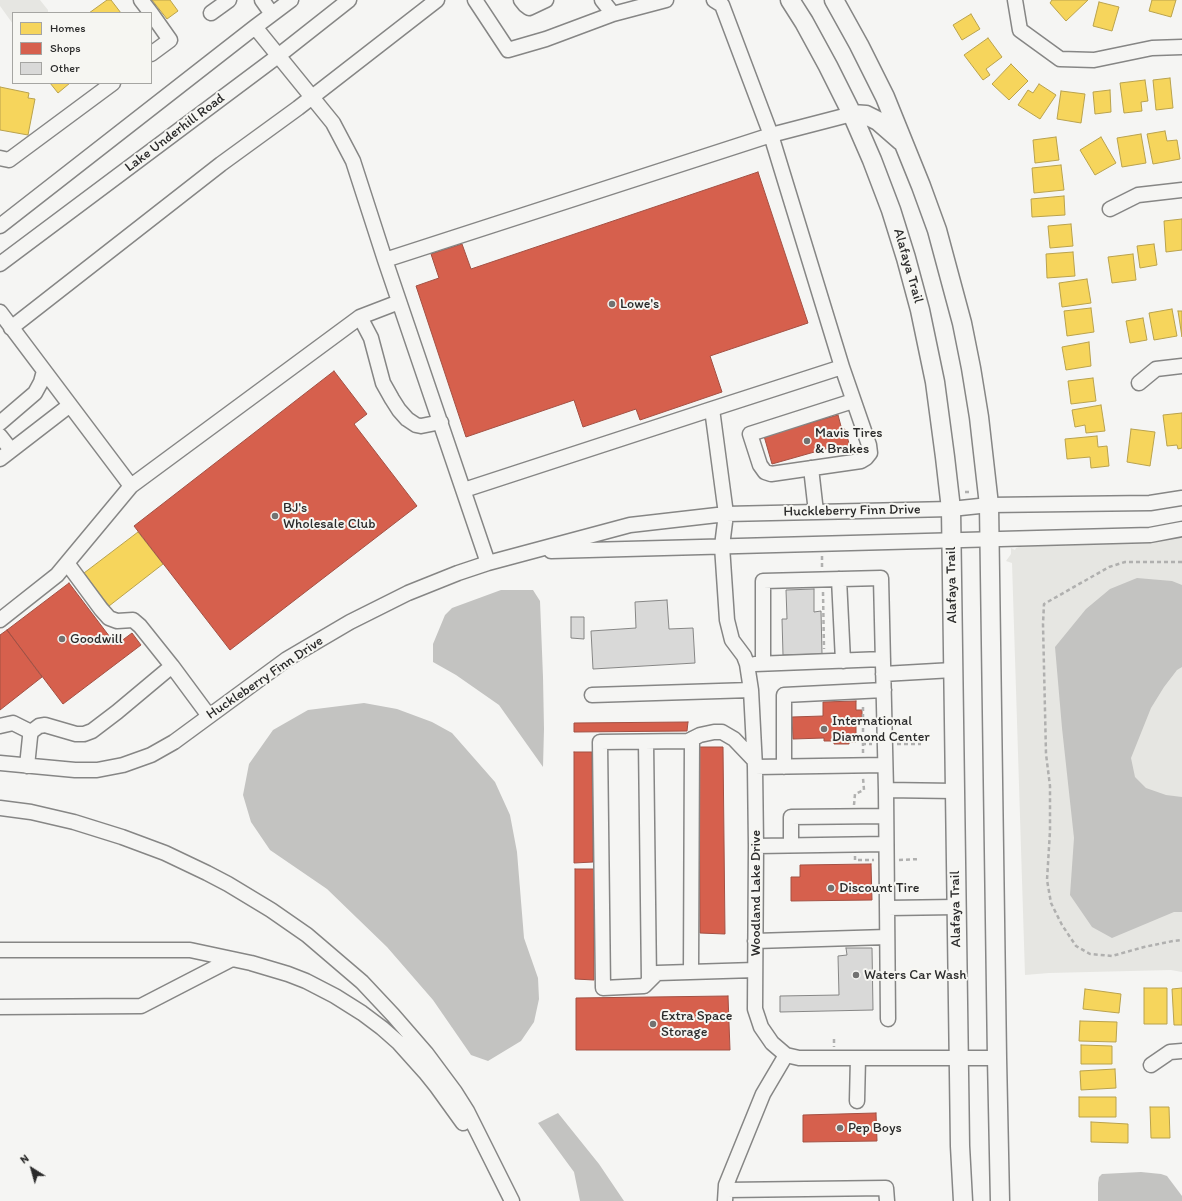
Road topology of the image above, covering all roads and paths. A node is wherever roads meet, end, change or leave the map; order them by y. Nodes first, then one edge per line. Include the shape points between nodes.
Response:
1 (142, 0) edge
2 (229, 0) edge
3 (262, 0) edge
4 (291, 0) edge
5 (349, 0) edge
6 (437, 0) edge
7 (475, 0) edge
8 (520, 0) edge
9 (546, 0) edge
10 (602, 0) edge
11 (666, 0) edge
12 (714, 0) edge
13 (790, 0) edge
14 (834, 0) edge
15 (1015, 0) edge
16 (150, 12) edge
17 (152, 14) edge
18 (211, 14) dead end
19 (272, 14) junction
20 (613, 14) junction
21 (255, 27) junction
22 (1182, 46) edge
23 (152, 53) edge
24 (278, 56) junction
25 (112, 84) edge
26 (313, 97) junction
27 (852, 114) junction
28 (770, 135) junction
29 (903, 143) junction
30 (0, 158) edge
31 (1182, 190) edge
32 (1110, 209) dead end
33 (0, 226) edge
34 (385, 260) junction
35 (0, 264) edge
36 (399, 302) junction
37 (0, 312) edge
38 (360, 318) junction
39 (12, 328) junction
40 (1182, 366) edge
41 (842, 367) junction
42 (44, 371) junction
43 (1139, 383) dead end
44 (854, 401) junction
45 (70, 405) junction
46 (712, 409) junction
47 (441, 422) junction
48 (0, 423) edge
49 (0, 436) edge
50 (6, 454) edge
51 (811, 468) junction
52 (131, 486) junction
53 (464, 490) junction
54 (965, 492) dead end
55 (970, 492) dead end
56 (1182, 498) edge
57 (989, 505) junction
58 (951, 509) junction
59 (816, 512) junction
60 (726, 514) junction
61 (1182, 529) edge
62 (989, 540) junction
63 (952, 541) junction
64 (722, 546) junction
65 (525, 552) junction
66 (1182, 562) edge
67 (67, 563) junction
68 (488, 563) junction
69 (839, 579) junction
70 (0, 620) edge
71 (883, 659) junction
72 (843, 661) junction
73 (763, 663) junction
74 (747, 664) junction
75 (172, 666) junction
76 (953, 670) junction
77 (883, 674) junction
78 (751, 690) junction
79 (884, 690) junction
80 (592, 695) dead end
81 (863, 703) dead end
82 (209, 716) junction
83 (0, 726) edge
84 (31, 732) junction
85 (692, 739) junction
86 (646, 742) junction
87 (862, 744) dead end
88 (0, 763) edge
89 (754, 764) junction
90 (885, 765) junction
91 (27, 766) junction
92 (784, 767) junction
93 (886, 790) junction
94 (955, 791) junction
95 (0, 808) edge
96 (886, 816) junction
97 (886, 844) junction
98 (791, 845) junction
99 (756, 846) junction
100 (956, 906) junction
101 (887, 908) junction
102 (887, 938) junction
103 (1182, 940) edge
104 (755, 941) junction
105 (0, 950) edge
106 (232, 959) junction
107 (755, 970) junction
108 (691, 972) junction
109 (649, 981) junction
110 (0, 1007) edge
111 (888, 1019) dead end
112 (834, 1039) dead end
113 (826, 1047) dead end
114 (1182, 1051) edge
115 (786, 1055) junction
116 (858, 1058) junction
117 (958, 1058) junction
118 (997, 1058) junction
119 (1151, 1065) dead end
120 (857, 1102) dead end
121 (498, 1172) junction
122 (726, 1196) edge
123 (512, 1201) edge
124 (887, 1201) edge
125 (962, 1201) edge
126 (1000, 1201) edge

1 - 16 street
2 - 18 street
3 - 19 street
4 - 19 street
5 - 24 street, Lake Underhill Road
6 - 26 street
7 - 20 street via 508,50
8 - 9 street via 529,8
10 - 20 street
11 - 20 street
12 - 28 street via 722,5
13 - 27 main road, Alafaya Trail via 825,60
14 - 29 main road via 885,97
15 - 22 street via 1020,30 1060,59 1094,60 1152,48
17 - 23 street via 170,40
19 - 21 street
21 - 24 street
21 - 33 street
24 - 26 street
24 - 35 street, Lake Underhill Road
25 - 30 street via 9,160
26 - 34 street via 334,123 353,161
26 - 39 street via 221,164
27 - 28 street
27 - 29 main road via 866,114
27 - 58 main road, Alafaya Trail via 891,210 920,310 935,382
28 - 34 street
28 - 41 street
29 - 57 main road via 937,230 962,323 979,417
31 - 32 street via 1138,195
34 - 36 street
36 - 38 street
36 - 47 street
37 - 39 street
38 - 47 street via 371,338 383,383 399,410 416,425
38 - 52 street
39 - 42 street
40 - 43 street via 1156,369
41 - 44 street
41 - 46 street
42 - 45 street
42 - 48 street via 35,393
44 - 51 street via 870,445 870,453 861,461
44 - 51 street via 750,434 760,465 765,472 771,474
45 - 50 street
45 - 52 street
46 - 53 street
46 - 60 street, Woodland Lake Drive
47 - 53 street
49 - 50 street
51 - 59 street
52 - 67 street
53 - 68 street
54 - 55 path
56 - 57 street, Huckleberry Finn Drive via 1150,503
57 - 58 street, Huckleberry Finn Drive
57 - 62 main road
58 - 59 street, Huckleberry Finn Drive
58 - 63 main road, Alafaya Trail
59 - 60 street, Huckleberry Finn Drive
60 - 64 street, Woodland Lake Drive
60 - 65 street, Huckleberry Finn Drive via 630,525
61 - 62 street, Huckleberry Finn Drive via 1150,535
62 - 63 street, Huckleberry Finn Drive
62 - 118 main road
63 - 64 street, Huckleberry Finn Drive
63 - 76 main road, Alafaya Trail
64 - 65 street, Huckleberry Finn Drive
64 - 74 street, Woodland Lake Drive via 727,620 732,640
65 - 68 street, Huckleberry Finn Drive
66 - 103 path via 1125,562 1109,567 1044,604 1043,624 1046,754 1050,786 1047,880 1051,903 1076,946 1090,954 1112,956
67 - 70 street via 57,575
67 - 75 street via 109,618 116,621 132,620 140,626
68 - 82 street, Huckleberry Finn Drive via 408,593 350,622 287,659
69 - 71 street via 881,578
69 - 72 street
69 - 73 street via 762,581
71 - 72 street
71 - 77 street
72 - 73 street
73 - 74 street
74 - 78 street, Woodland Lake Drive
75 - 82 street
75 - 84 street via 92,731 76,734 45,725
76 - 77 street
76 - 94 main road, Alafaya Trail
77 - 79 street
78 - 80 street
78 - 89 street, Woodland Lake Drive
79 - 90 street
79 - 92 street via 784,695
81 - 87 path
82 - 91 street, Huckleberry Finn Drive via 174,742 151,755 123,765 97,770
83 - 84 street via 13,723
84 - 91 street
85 - 86 street
85 - 89 street via 700,735 722,732 734,739
85 - 108 street
86 - 109 street
86 - 109 street via 600,742 603,988 644,986
88 - 91 street, Huckleberry Finn Drive
89 - 92 street
89 - 99 street, Woodland Lake Drive
90 - 92 street
90 - 93 street
93 - 94 street
93 - 96 street
94 - 100 main road, Alafaya Trail
95 - 121 street via 74,822 165,853 228,884 307,935 362,982 426,1052 467,1111
96 - 97 street
96 - 98 street via 791,817
97 - 98 street
97 - 101 street
98 - 99 street
99 - 104 street, Woodland Lake Drive
100 - 101 street
100 - 117 main road, Alafaya Trail
101 - 102 street
102 - 104 street
102 - 111 street
104 - 107 street, Woodland Lake Drive
105 - 106 street via 190,950
106 - 110 street via 142,1006
106 - 121 street via 306,981 349,1004 382,1028 437,1086
107 - 108 street
107 - 115 street, Woodland Lake Drive via 755,1009 761,1027 772,1043
108 - 109 street via 657,973
112 - 113 path via 834,1047
114 - 119 street via 1170,1052
115 - 116 street via 799,1058
115 - 122 street via 763,1094 726,1184
116 - 117 street
116 - 120 street
117 - 118 street
117 - 125 main road, Alafaya Trail
118 - 126 main road
121 - 123 street
122 - 124 street via 886,1188

